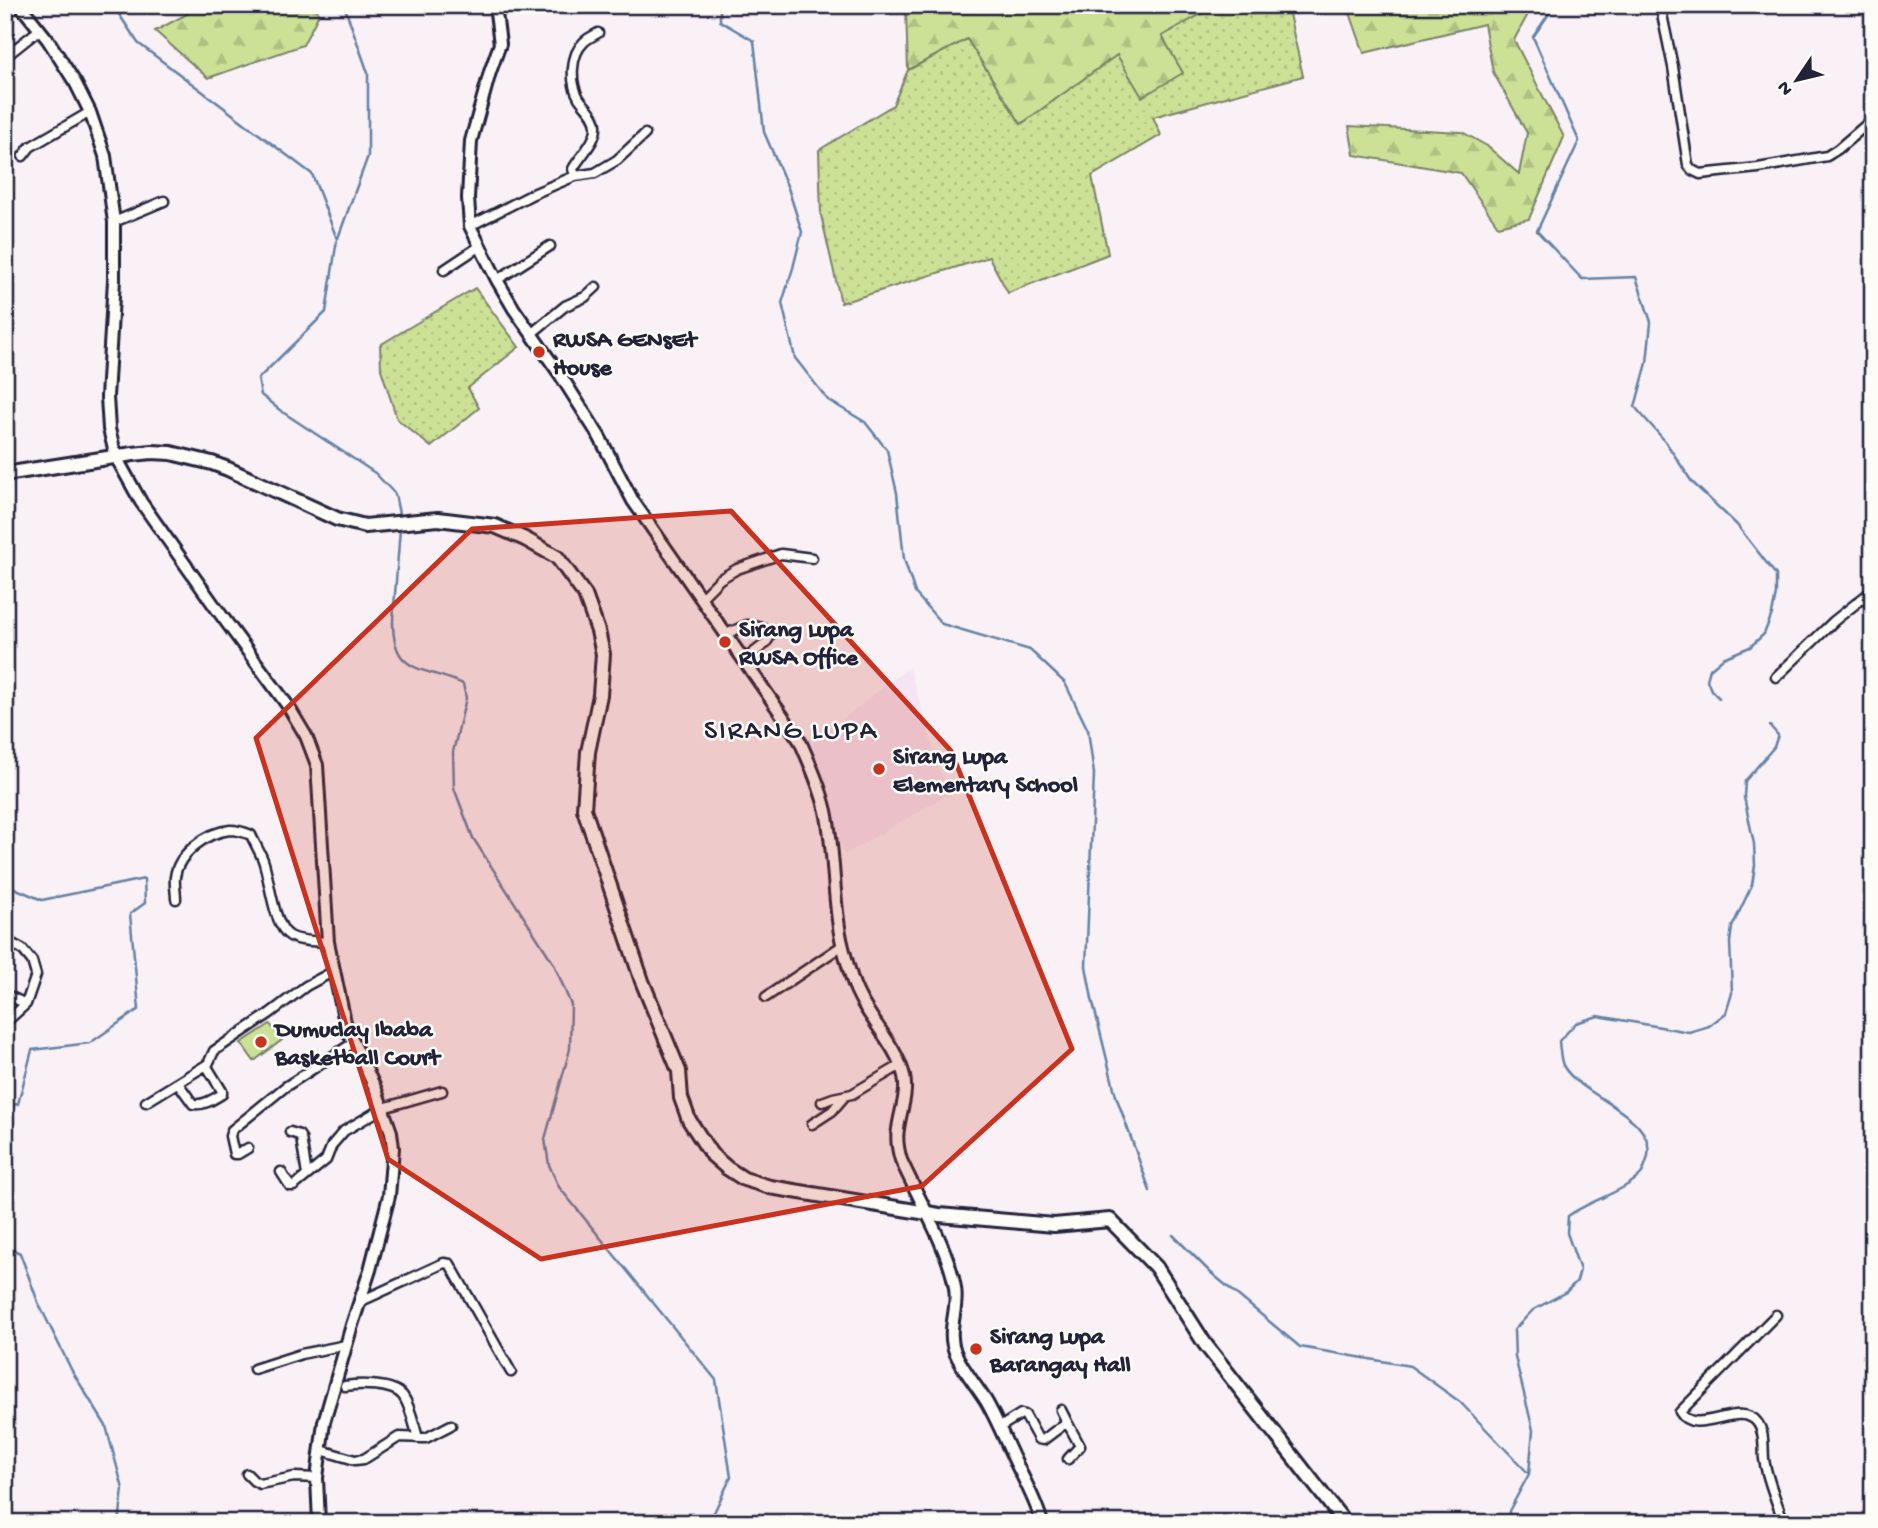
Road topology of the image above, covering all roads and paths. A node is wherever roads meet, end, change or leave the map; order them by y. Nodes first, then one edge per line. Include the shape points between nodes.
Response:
1 (20, 5) edge
2 (495, 5) edge
3 (1660, 5) edge
4 (39, 30) junction
5 (598, 33) dead end
6 (5, 57) edge
7 (90, 112) junction
8 (1873, 119) edge
9 (645, 134) dead end
10 (23, 156) dead end
11 (575, 176) junction
12 (164, 201) dead end
13 (114, 222) junction
14 (470, 226) junction
15 (480, 246) junction
16 (550, 246) dead end
17 (444, 270) dead end
18 (497, 280) junction
19 (596, 287) dead end
20 (531, 334) junction
21 (116, 457) junction
22 (5, 474) edge
23 (813, 558) dead end
24 (1873, 590) edge
25 (702, 598) junction
26 (726, 634) junction
27 (744, 660) junction
28 (1776, 677) dead end
29 (176, 899) dead end
30 (5, 940) edge
31 (327, 942) junction
32 (843, 945) junction
33 (334, 971) junction
34 (5, 994) edge
35 (766, 997) dead end
36 (26, 1004) junction
37 (5, 1023) edge
38 (353, 1043) junction
39 (206, 1065) junction
40 (901, 1065) junction
41 (178, 1083) junction
42 (442, 1091) dead end
43 (844, 1097) junction
44 (146, 1102) dead end
45 (822, 1102) dead end
46 (383, 1108) junction
47 (812, 1124) dead end
48 (289, 1132) dead end
49 (248, 1148) dead end
50 (281, 1172) dead end
51 (307, 1175) junction
52 (926, 1213) junction
53 (359, 1302) junction
54 (1776, 1315) dead end
55 (346, 1345) junction
56 (254, 1369) dead end
57 (511, 1371) dead end
58 (345, 1387) dead end
59 (1061, 1410) dead end
60 (1067, 1422) junction
61 (451, 1425) dead end
62 (1000, 1427) junction
63 (418, 1438) junction
64 (321, 1450) junction
65 (1068, 1459) dead end
66 (247, 1474) dead end
67 (317, 1478) junction
68 (319, 1523) edge
69 (1042, 1523) edge
70 (1345, 1523) edge
71 (1784, 1523) edge

1 - 4 street
2 - 14 street via 500,44 471,141
3 - 8 street via 1688,164 1695,172 1725,172 1827,156
4 - 6 street
4 - 7 street
5 - 11 street via 585,40 575,57 575,88 597,125 573,169
7 - 10 street via 30,147
7 - 13 street via 105,156
9 - 11 street via 617,160 595,173
11 - 14 street
12 - 13 street
13 - 21 street via 107,397
14 - 15 street
15 - 17 street
15 - 18 street
16 - 18 street
18 - 20 street
19 - 20 street
20 - 25 street via 599,436 633,500
21 - 22 main road
21 - 31 street via 141,502 306,736 317,765
21 - 52 main road via 152,452 190,457 365,527 438,519 495,526 557,557 584,595 603,654 584,809 678,1071 681,1098 699,1138 711,1154 744,1179
23 - 25 street via 781,554 737,569
24 - 28 street
25 - 26 street
26 - 27 street
26 - 27 street via 747,625 763,628 769,638
27 - 32 street via 800,741 818,780
29 - 31 street via 175,876 194,846 214,834 240,831 251,835 264,861 284,931 298,939
30 - 36 street via 32,961 36,975
31 - 33 street
32 - 35 street
32 - 40 street via 858,996
33 - 38 street
33 - 39 street via 214,1051
34 - 36 street
36 - 37 street
38 - 46 street
38 - 49 street via 285,1087 232,1130 234,1154
39 - 41 street
39 - 41 street via 222,1091 213,1100 193,1104
40 - 43 street
40 - 52 street via 906,1088 898,1147
41 - 44 street
42 - 46 street
43 - 45 street
43 - 47 street
46 - 51 street via 341,1134 326,1160
46 - 53 street via 393,1148 389,1196
48 - 51 street via 301,1138
50 - 51 street via 292,1186
52 - 62 street via 956,1290 951,1323 955,1353
52 - 70 main road via 1054,1225 1110,1220 1156,1267 1205,1344
53 - 55 street
53 - 57 street via 450,1264
54 - 71 street via 1680,1412 1695,1422 1742,1414 1757,1421
55 - 56 street
55 - 64 street via 324,1422
58 - 63 street via 359,1384 399,1392
59 - 60 street
60 - 62 street via 1040,1440 1024,1415
60 - 65 street via 1080,1447
61 - 63 street
62 - 69 street
63 - 64 street via 399,1437 365,1459
64 - 67 street
66 - 67 street via 260,1483
67 - 68 street

